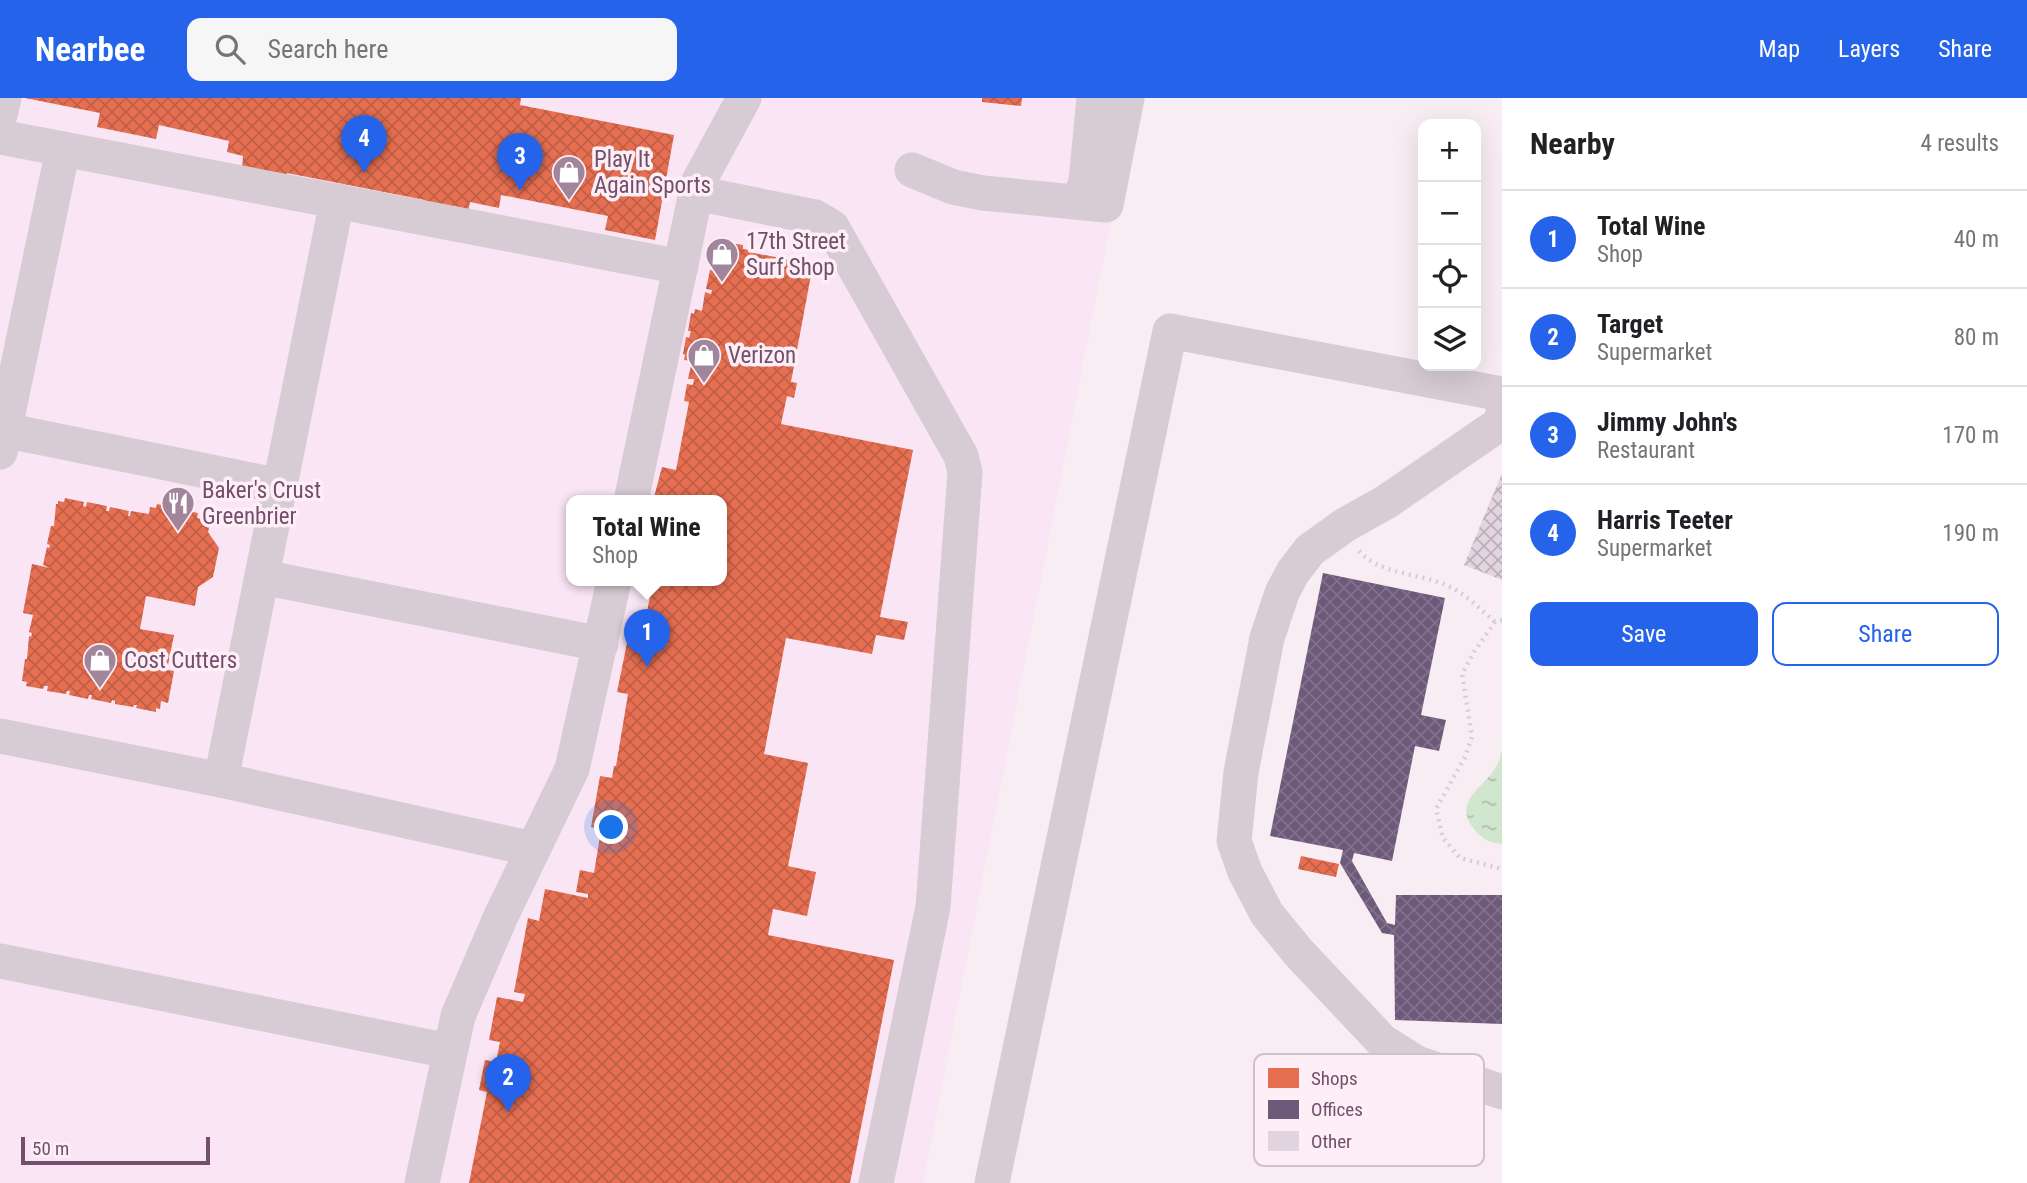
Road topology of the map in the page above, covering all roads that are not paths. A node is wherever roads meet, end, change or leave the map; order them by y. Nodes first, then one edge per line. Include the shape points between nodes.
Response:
1 (4, 98) edge
2 (744, 98) edge
3 (1082, 98) edge
4 (1094, 98) edge
5 (1107, 98) edge
6 (1127, 98) edge
7 (0, 115) edge
8 (0, 136) edge
9 (63, 149) junction
10 (912, 170) dead end
11 (696, 193) junction
12 (337, 201) junction
13 (1075, 202) junction
14 (681, 267) junction
15 (1502, 394) edge
16 (1502, 416) edge
17 (1502, 423) edge
18 (2, 441) edge
19 (280, 486) junction
20 (632, 495) edge
21 (262, 576) junction
22 (613, 586) edge
23 (601, 644) junction
24 (0, 736) edge
25 (221, 780) junction
26 (533, 849) junction
27 (0, 961) edge
28 (449, 1051) junction
29 (1403, 1054) edge
30 (1486, 1078) edge
31 (1502, 1093) edge
32 (422, 1183) edge
33 (876, 1183) edge
34 (992, 1183) edge

1 - 7 lane
2 - 11 lane
3 - 13 lane via 1070,191
4 - 13 lane via 1086,181
5 - 13 lane via 1096,193
6 - 13 lane via 1106,205
8 - 9 lane
9 - 12 lane
9 - 18 lane
10 - 13 lane via 983,194
11 - 14 lane
11 - 33 lane via 815,217 832,227 961,456 965,472 933,907
12 - 14 lane
12 - 19 lane
14 - 20 lane
15 - 34 lane via 1170,331
16 - 17 lane
17 - 29 lane via 1345,525 1310,550 1293,572 1273,618 1241,772 1234,841 1268,914 1363,1022
18 - 19 lane
19 - 21 lane
21 - 23 lane
21 - 25 lane
22 - 23 lane
23 - 26 lane via 572,769
24 - 25 lane
25 - 26 lane
26 - 28 lane via 471,982
27 - 28 lane
28 - 32 lane
30 - 31 lane

